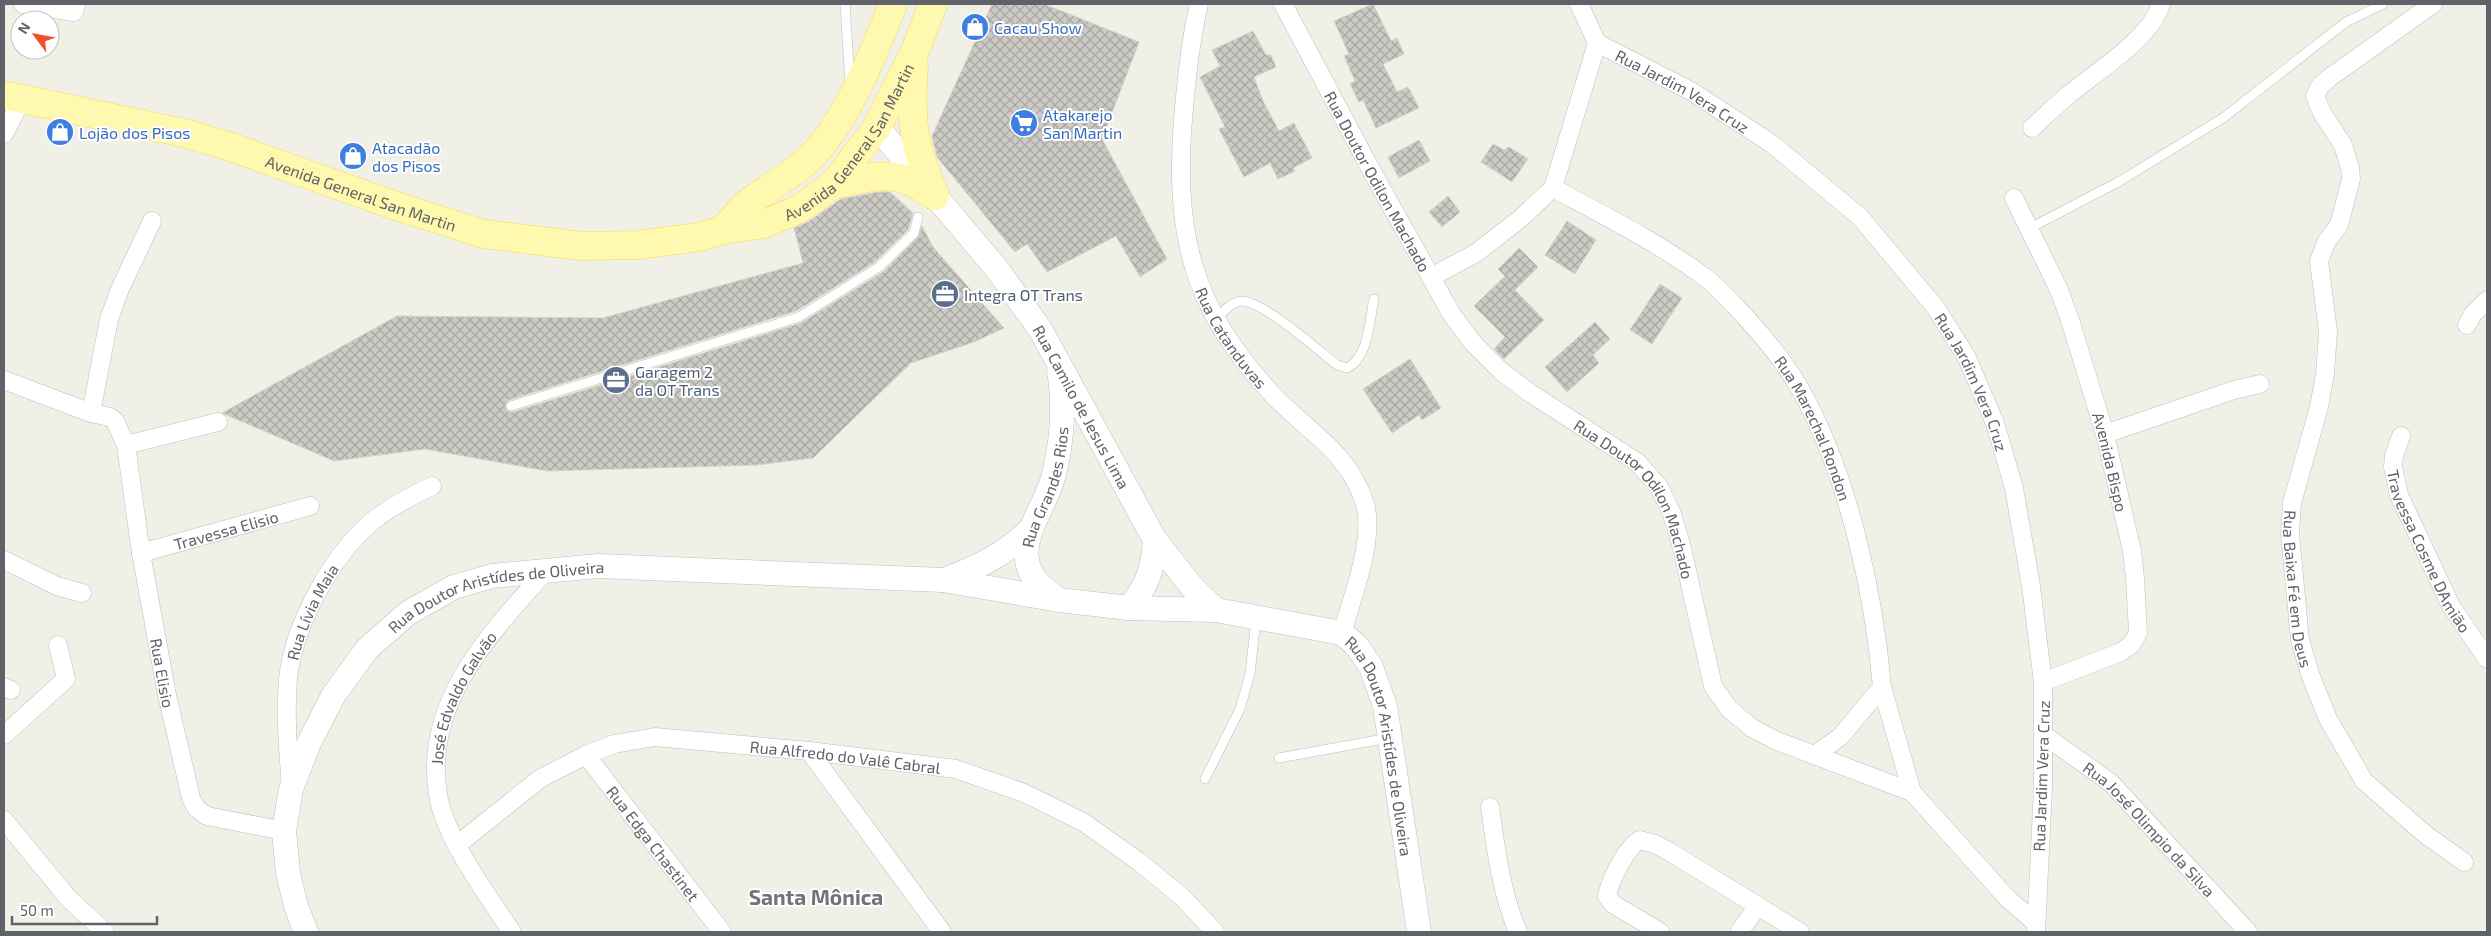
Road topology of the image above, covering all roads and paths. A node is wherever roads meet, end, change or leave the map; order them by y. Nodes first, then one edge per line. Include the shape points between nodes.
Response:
1 (23, 4) edge
2 (76, 4) edge
3 (845, 4) edge
4 (893, 4) edge
5 (932, 4) edge
6 (1198, 4) edge
7 (1283, 4) edge
8 (1580, 4) edge
9 (2161, 4) edge
10 (2383, 4) edge
11 (2434, 4) edge
12 (878, 42) junction
13 (1597, 43) junction
14 (915, 51) junction
15 (13, 97) edge
16 (851, 98) junction
17 (877, 127) junction
18 (2032, 128) dead end
19 (4, 134) edge
20 (833, 186) junction
21 (1553, 188) junction
22 (935, 196) junction
23 (2014, 198) dead end
24 (918, 217) dead end
25 (152, 221) dead end
26 (2030, 228) junction
27 (724, 230) junction
28 (1431, 277) junction
29 (1374, 300) dead end
30 (2487, 300) edge
31 (1216, 319) junction
32 (2467, 324) dead end
33 (1057, 360) junction
34 (4, 380) edge
35 (2260, 384) dead end
36 (511, 406) dead end
37 (91, 413) junction
38 (218, 422) dead end
39 (121, 434) junction
40 (2105, 434) junction
41 (2401, 436) dead end
42 (432, 486) dead end
43 (310, 506) dead end
44 (1030, 530) junction
45 (1155, 540) junction
46 (140, 553) junction
47 (4, 560) edge
48 (548, 570) junction
49 (943, 580) junction
50 (82, 593) dead end
51 (1059, 600) junction
52 (1129, 608) junction
53 (1216, 610) junction
54 (1256, 617) junction
55 (1342, 633) junction
56 (58, 645) dead end
57 (2487, 659) edge
58 (2043, 682) junction
59 (1882, 687) junction
60 (4, 735) edge
61 (2044, 735) junction
62 (1390, 738) junction
63 (809, 751) junction
64 (1816, 754) junction
65 (586, 755) junction
66 (1279, 758) dead end
67 (1205, 779) dead end
68 (291, 789) junction
69 (1912, 792) junction
70 (1490, 807) dead end
71 (4, 820) edge
72 (284, 831) junction
73 (457, 845) junction
74 (2464, 862) dead end
75 (1758, 906) junction
76 (2036, 927) edge
77 (105, 932) edge
78 (306, 932) edge
79 (512, 932) edge
80 (722, 932) edge
81 (942, 932) edge
82 (1215, 932) edge
83 (1419, 932) edge
84 (1518, 932) edge
85 (1660, 932) edge
86 (1739, 932) edge
87 (1800, 932) edge
88 (2248, 932) edge

1 - 2 street via 74,12
3 - 16 lane
4 - 12 main road, Avenida General San Martin
5 - 14 main road, Avenida General San Martin
6 - 31 street, Rua Catanduvas via 1188,59 1180,197 1192,264
7 - 28 street, Rua Doutor Odilon Machado
8 - 13 street, Rua Jardim Vera Cruz
9 - 18 street via 2156,17 2115,59
10 - 26 lane via 2346,22 2223,118 2120,181
11 - 74 street, Rua Baixa Fé em Deus via 2329,78 2315,96 2343,145 2351,179 2339,224 2319,261 2328,332 2325,374 2292,503 2290,534 2300,640 2328,718 2364,781
12 - 16 main road, Avenida General San Martin
12 - 17 main road
13 - 21 street
13 - 58 street, Rua Jardim Vera Cruz via 1691,91 1772,144 1860,217 1936,308 1967,358 1995,423 2014,488
14 - 17 main road, Avenida General San Martin
14 - 22 main road via 911,103 914,137
15 - 19 street
15 - 27 main road, Avenida General San Martin via 219,143 484,234 581,246 638,245 699,237
16 - 27 main road, Avenida General San Martin via 809,158 777,185 748,203
17 - 20 main road, Avenida General San Martin
17 - 22 main road, Rua Camilo de Jesus Lima
20 - 22 main road via 870,176 885,176 906,179
20 - 27 main road, Avenida General San Martin via 799,209 764,224
21 - 28 street via 1476,253
21 - 59 street, Rua Marechal Rondon via 1660,247 1708,279 1759,330 1799,386 1827,445 1848,510 1875,621
22 - 33 main road, Rua Camilo de Jesus Lima via 1019,297
23 - 26 street, Avenida Bispo
24 - 36 lane via 914,233 880,267 799,317
25 - 37 street via 109,319
26 - 40 street, Avenida Bispo via 2062,297
28 - 64 street, Rua Doutor Odilon Machado via 1452,315 1473,343 1501,371 1637,462 1659,486 1681,544 1712,686 1729,710 1752,728 1777,741
29 - 31 lane via 1363,354 1356,364 1347,368 1337,365 1253,303 1239,301
30 - 32 street
31 - 55 street, Rua Catanduvas via 1231,345 1274,397 1335,451 1357,484 1365,506 1366,541
33 - 44 main road, Rua Grandes Rios via 1063,390 1058,451 1043,508
33 - 45 main road, Rua Camilo de Jesus Lima
34 - 37 street
35 - 40 street
37 - 39 street via 107,415
38 - 39 street
39 - 46 street, Rua Elisio
40 - 58 street, Avenida Bispo via 2132,551 2138,633 2132,644 2121,652
41 - 57 street, Travessa Cosme DAmião via 2393,467 2399,495 2451,606
42 - 68 street, Rua Lívia Maia via 401,501 359,535 336,562 303,624 288,678 286,720
43 - 46 street, Travessa Elisio
44 - 49 main road, Rua Doutor Aristídes de Oliveira via 984,565
44 - 51 main road, Rua Grandes Rios via 1026,559 1031,576
45 - 52 main road via 1153,567 1143,590
45 - 53 main road via 1192,588
46 - 72 street, Rua Elisio via 167,695 196,808 219,820
47 - 50 street via 57,586
48 - 49 main road, Rua Doutor Aristídes de Oliveira via 598,566
48 - 68 main road, Rua Doutor Aristídes de Oliveira via 492,576 454,587 408,613 367,649 333,696 309,743
48 - 73 street, José Edvaldo Galvão via 499,623 464,674 446,708 435,757 440,801
49 - 51 main road, Rua Doutor Aristídes de Oliveira
51 - 52 main road, Rua Doutor Aristídes de Oliveira
52 - 53 main road, Rua Doutor Aristídes de Oliveira
53 - 54 main road, Rua Doutor Aristídes de Oliveira
54 - 55 main road, Rua Doutor Aristídes de Oliveira
54 - 67 lane via 1250,674 1240,709
55 - 62 main road, Rua Doutor Aristídes de Oliveira via 1357,646 1371,667
56 - 60 street via 66,679
58 - 61 street, Rua Jardim Vera Cruz
59 - 64 street via 1840,737
59 - 69 street, Rua Marechal Rondon
61 - 76 street, Rua Jardim Vera Cruz
61 - 88 street, Rua José Olimpio da Silva via 2111,783
62 - 66 lane
62 - 83 main road, Rua Doutor Aristídes de Oliveira
63 - 65 street, Rua Alfredo do Valê Cabral via 655,737 614,744
63 - 81 street
63 - 82 street, Rua Alfredo do Valê Cabral via 956,769 1024,793 1083,822 1138,861 1181,896
64 - 69 street, Rua Doutor Odilon Machado
65 - 73 street, Rua Alfredo do Valê Cabral via 541,778
65 - 80 street, Rua Edga Chastinet
68 - 72 main road, Rua Doutor Aristídes de Oliveira
69 - 76 street, Rua Doutor Odilon Machado
70 - 84 street via 1500,877
71 - 77 street via 69,899
72 - 78 main road, Rua Doutor Aristídes de Oliveira via 288,873
73 - 79 street, José Edvaldo Galvão
75 - 85 street via 1670,852 1640,840 1630,848 1609,886 1607,896 1613,904
75 - 86 street
75 - 87 street

